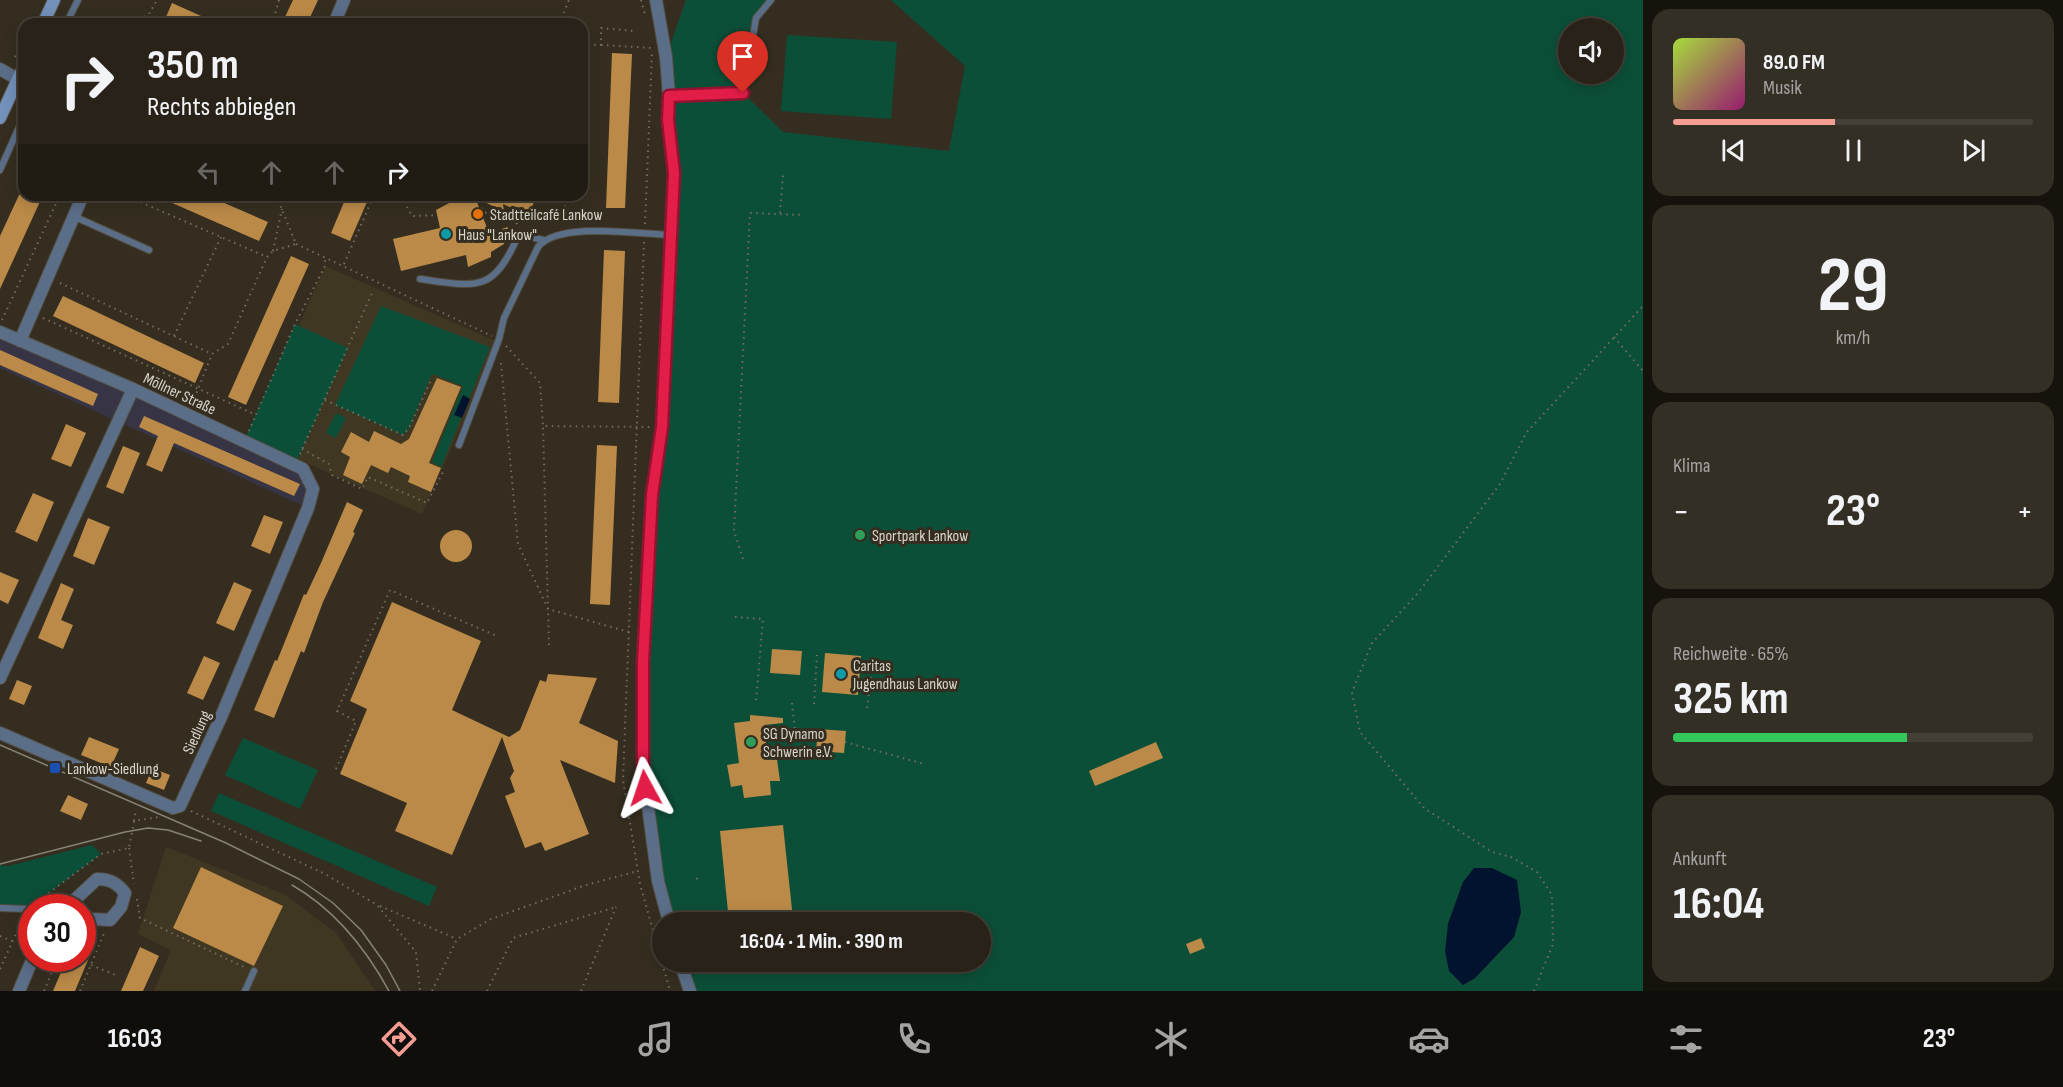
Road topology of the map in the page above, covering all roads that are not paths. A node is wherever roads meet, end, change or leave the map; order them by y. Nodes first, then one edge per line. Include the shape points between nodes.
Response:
1 (54, 0) edge
2 (78, 0) edge
3 (344, 0) edge
4 (656, 0) edge
5 (771, 0) edge
6 (46, 18) edge
7 (69, 18) edge
8 (336, 18) edge
9 (0, 69) edge
10 (18, 80) edge
11 (18, 87) edge
12 (669, 96) junction
13 (0, 118) edge
14 (18, 130) edge
15 (0, 170) edge
16 (80, 201) edge
17 (73, 216) junction
18 (672, 235) junction
19 (543, 240) junction
20 (149, 249) dead end
21 (420, 279) dead end
22 (0, 332) edge
23 (20, 341) junction
24 (133, 389) junction
25 (459, 445) dead end
26 (313, 489) joint
27 (0, 678) edge
28 (0, 734) edge
29 (81, 894) edge
30 (0, 908) edge
31 (18, 910) edge
32 (666, 912) edge
33 (96, 920) edge
34 (254, 971) road end
35 (27, 972) edge
36 (683, 972) edge
37 (19, 991) edge
38 (245, 991) edge
39 (690, 991) edge

1 - 6 street
2 - 7 lane
3 - 8 street
4 - 12 street
5 - 12 lane via 756,18 743,93
9 - 10 street
11 - 13 street
12 - 18 street via 674,173
14 - 15 lane
16 - 17 street
17 - 20 lane
17 - 23 street
18 - 19 lane via 577,230
18 - 32 street via 662,427 652,495 643,662 643,769 658,882
19 - 21 lane via 519,234 509,257 484,282 457,284
19 - 25 lane via 504,318
22 - 23 street, Möllner Straße
23 - 24 street, Möllner Straße
24 - 26 street, Möllner Straße via 303,469
24 - 27 street
26 - 28 street, Siedlung via 226,706 180,806 172,808
29 - 33 street via 98,879 108,879 125,893 122,907 110,920
30 - 31 lane
34 - 38 lane
35 - 37 street
36 - 39 street

